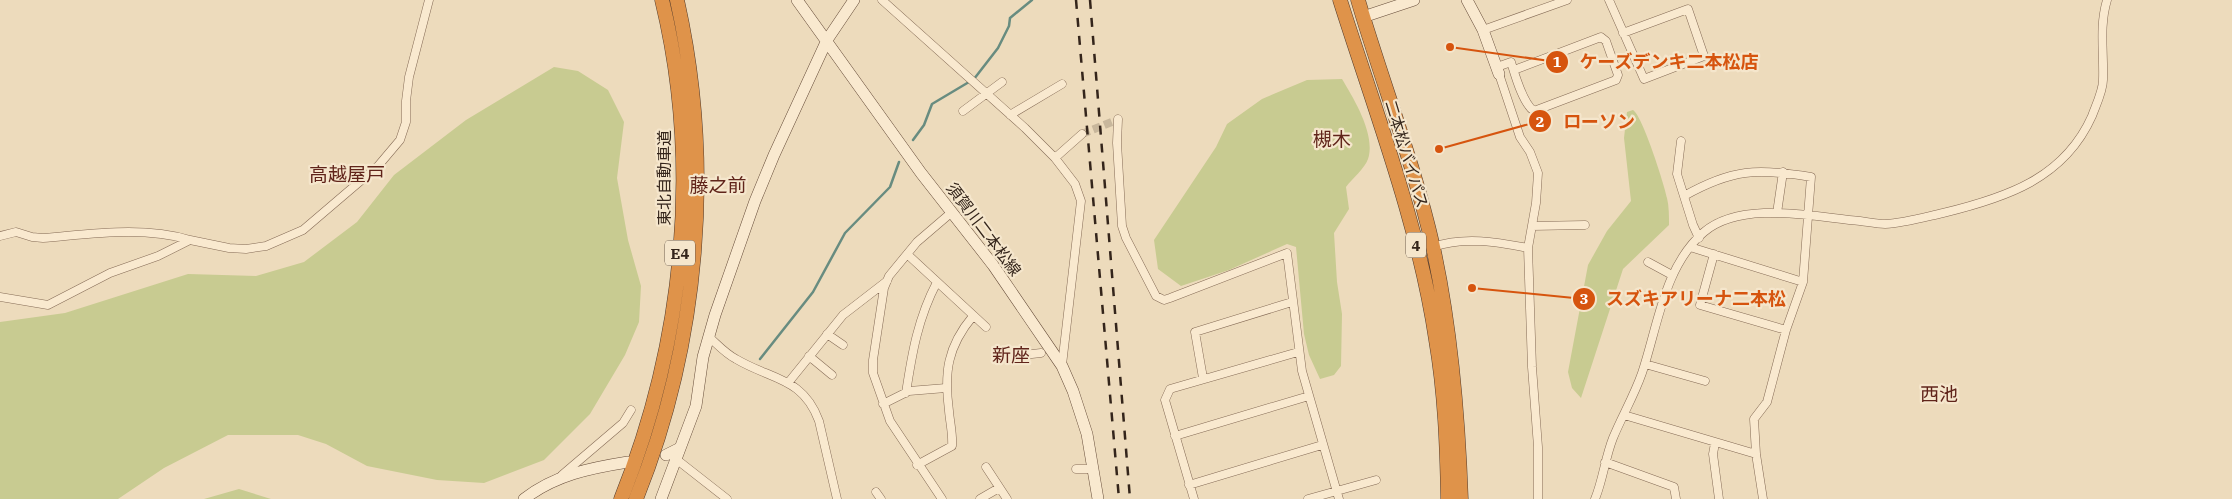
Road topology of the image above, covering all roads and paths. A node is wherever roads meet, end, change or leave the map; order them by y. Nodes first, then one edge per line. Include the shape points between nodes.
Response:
1 (429, 0) edge
2 (662, 0) edge
3 (677, 0) edge
4 (797, 0) edge
5 (854, 0) edge
6 (882, 0) edge
7 (1340, 0) edge
8 (1358, 0) edge
9 (1414, 0) edge
10 (1467, 0) edge
11 (1567, 0) edge
12 (1609, 0) edge
13 (2107, 0) edge
14 (1363, 17) junction
15 (1483, 30) junction
16 (1624, 33) junction
17 (826, 40) junction
18 (1498, 70) junction
19 (1514, 70) junction
20 (1002, 82) dead end
21 (1062, 84) dead end
22 (986, 93) junction
23 (963, 111) dead end
24 (1010, 114) junction
25 (1118, 119) dead end
26 (1082, 134) tunnel mouth
27 (1681, 141) dead end
28 (1055, 158) junction
29 (1783, 172) junction
30 (1684, 196) junction
31 (952, 212) junction
32 (1777, 213) junction
33 (1807, 216) junction
34 (1585, 224) dead end
35 (1532, 226) junction
36 (0, 236) edge
37 (1698, 238) junction
38 (190, 240) junction
39 (1433, 247) junction
40 (1690, 247) junction
41 (1528, 248) junction
42 (907, 254) junction
43 (1714, 254) junction
44 (1648, 262) dead end
45 (1672, 275) junction
46 (886, 281) junction
47 (937, 282) junction
48 (1802, 282) junction
49 (0, 297) edge
50 (1292, 302) junction
51 (973, 316) junction
52 (986, 327) dead end
53 (1786, 330) junction
54 (827, 334) junction
55 (709, 337) junction
56 (843, 345) dead end
57 (1298, 352) junction
58 (1041, 353) dead end
59 (809, 356) junction
60 (998, 358) dead end
61 (1645, 364) junction
62 (1062, 366) junction
63 (832, 374) dead end
64 (1204, 378) junction
65 (1705, 381) dead end
66 (788, 383) junction
67 (946, 388) junction
68 (906, 393) junction
69 (1309, 396) junction
70 (883, 404) junction
71 (631, 410) dead end
72 (1624, 415) junction
73 (1175, 436) junction
74 (1715, 444) junction
75 (1322, 445) junction
76 (1756, 454) junction
77 (671, 457) junction
78 (628, 462) dead end
79 (1605, 462) junction
80 (917, 465) junction
81 (986, 467) dead end
82 (1076, 469) dead end
83 (1093, 469) junction
84 (558, 478) junction
85 (1376, 480) dead end
86 (1189, 485) junction
87 (999, 488) junction
88 (1336, 490) junction
89 (524, 499) edge
90 (621, 499) edge
91 (636, 499) edge
92 (661, 499) edge
93 (727, 499) edge
94 (837, 499) edge
95 (942, 499) edge
96 (980, 499) edge
97 (1007, 499) edge
98 (1098, 499) edge
99 (1194, 499) edge
100 (1308, 499) edge
101 (1339, 499) edge
102 (1448, 499) edge
103 (1461, 499) edge
104 (1538, 499) edge
105 (1595, 499) edge
106 (1676, 499) edge
107 (1719, 499) edge
108 (1763, 499) edge

1 - 38 street via 408,77 404,130 400,140 378,166 303,230 288,238 246,249
2 - 90 highway, 東北自動車道 / E4 via 681,124 682,230 670,330 659,382
3 - 91 highway, 東北自動車道 / E4 via 690,78 697,169 692,280 672,386
4 - 17 street, 須賀川二本松線
5 - 17 street
6 - 22 street
7 - 102 highway, 二本松バイパス / 4 via 1409,217 1426,286 1442,395
8 - 14 highway, 二本松バイパス / 4
9 - 14 street
10 - 15 street
11 - 15 street
12 - 16 street
13 - 33 street via 2102,26 2103,82 2100,94 2082,135 2064,158 2047,172 2015,192 1926,217 1885,224
14 - 39 highway, 二本松バイパス / 4
15 - 18 street
16 - 16 street via 1644,79 1704,56 1688,9
17 - 31 street, 須賀川二本松線
17 - 55 street via 755,201
18 - 19 street via 1510,62
18 - 35 street via 1520,137 1538,173
19 - 19 street via 1528,107 1534,110 1616,80 1618,75 1606,41 1601,37
20 - 22 street
21 - 24 street
22 - 23 street
22 - 24 street
24 - 28 street
25 - 50 street via 1122,226 1156,296 1164,300 1287,253
26 - 28 street
27 - 30 street via 1677,174
28 - 62 street via 1075,184 1080,201
29 - 30 street via 1750,171 1727,176
29 - 32 street
29 - 33 street via 1811,177
30 - 37 street
31 - 42 street via 930,229
31 - 62 street, 須賀川二本松線 via 993,265
32 - 33 street
32 - 37 street via 1735,216 1718,223
33 - 48 street
34 - 35 street
35 - 41 street
36 - 38 street via 16,232 43,238 136,232
37 - 40 street
38 - 49 street via 158,256 110,273 55,303 42,305
39 - 41 street via 1461,241 1494,241
39 - 103 highway, 二本松バイパス / 4 via 1456,400
40 - 43 street
40 - 45 street
41 - 104 street
42 - 46 street
42 - 47 street
43 - 48 street
43 - 53 street via 1700,305
44 - 45 street
45 - 61 street
46 - 54 street via 843,315
46 - 70 street via 873,360 873,373
47 - 51 street
47 - 68 street via 914,338
48 - 53 street
50 - 57 street
50 - 64 street via 1195,332
51 - 52 street
51 - 67 street via 954,344
53 - 76 street via 1767,402 1754,419
54 - 56 street
54 - 59 street
55 - 66 street via 735,359
55 - 77 street via 696,406 680,448
57 - 64 street
57 - 69 street
58 - 60 street
59 - 63 street
59 - 66 street
61 - 65 street
61 - 72 street
62 - 83 street, 須賀川二本松線 via 1074,391 1087,434
64 - 73 street via 1170,389 1165,400
66 - 94 street via 800,390 814,409
67 - 68 street
67 - 80 street via 952,446
68 - 70 street
69 - 73 street
69 - 75 street
70 - 80 street
71 - 84 street via 623,423
72 - 74 street
72 - 79 street
73 - 86 street
74 - 76 street
74 - 107 street via 1713,454
75 - 86 street
75 - 88 street
76 - 108 street
77 - 92 street
77 - 93 street
78 - 84 street
79 - 105 street
79 - 106 street via 1674,487
80 - 95 street
81 - 87 street
82 - 83 street
83 - 98 street, 須賀川二本松線
84 - 89 street
85 - 88 street
86 - 99 street
87 - 96 street
87 - 97 street
88 - 100 street
88 - 101 street

